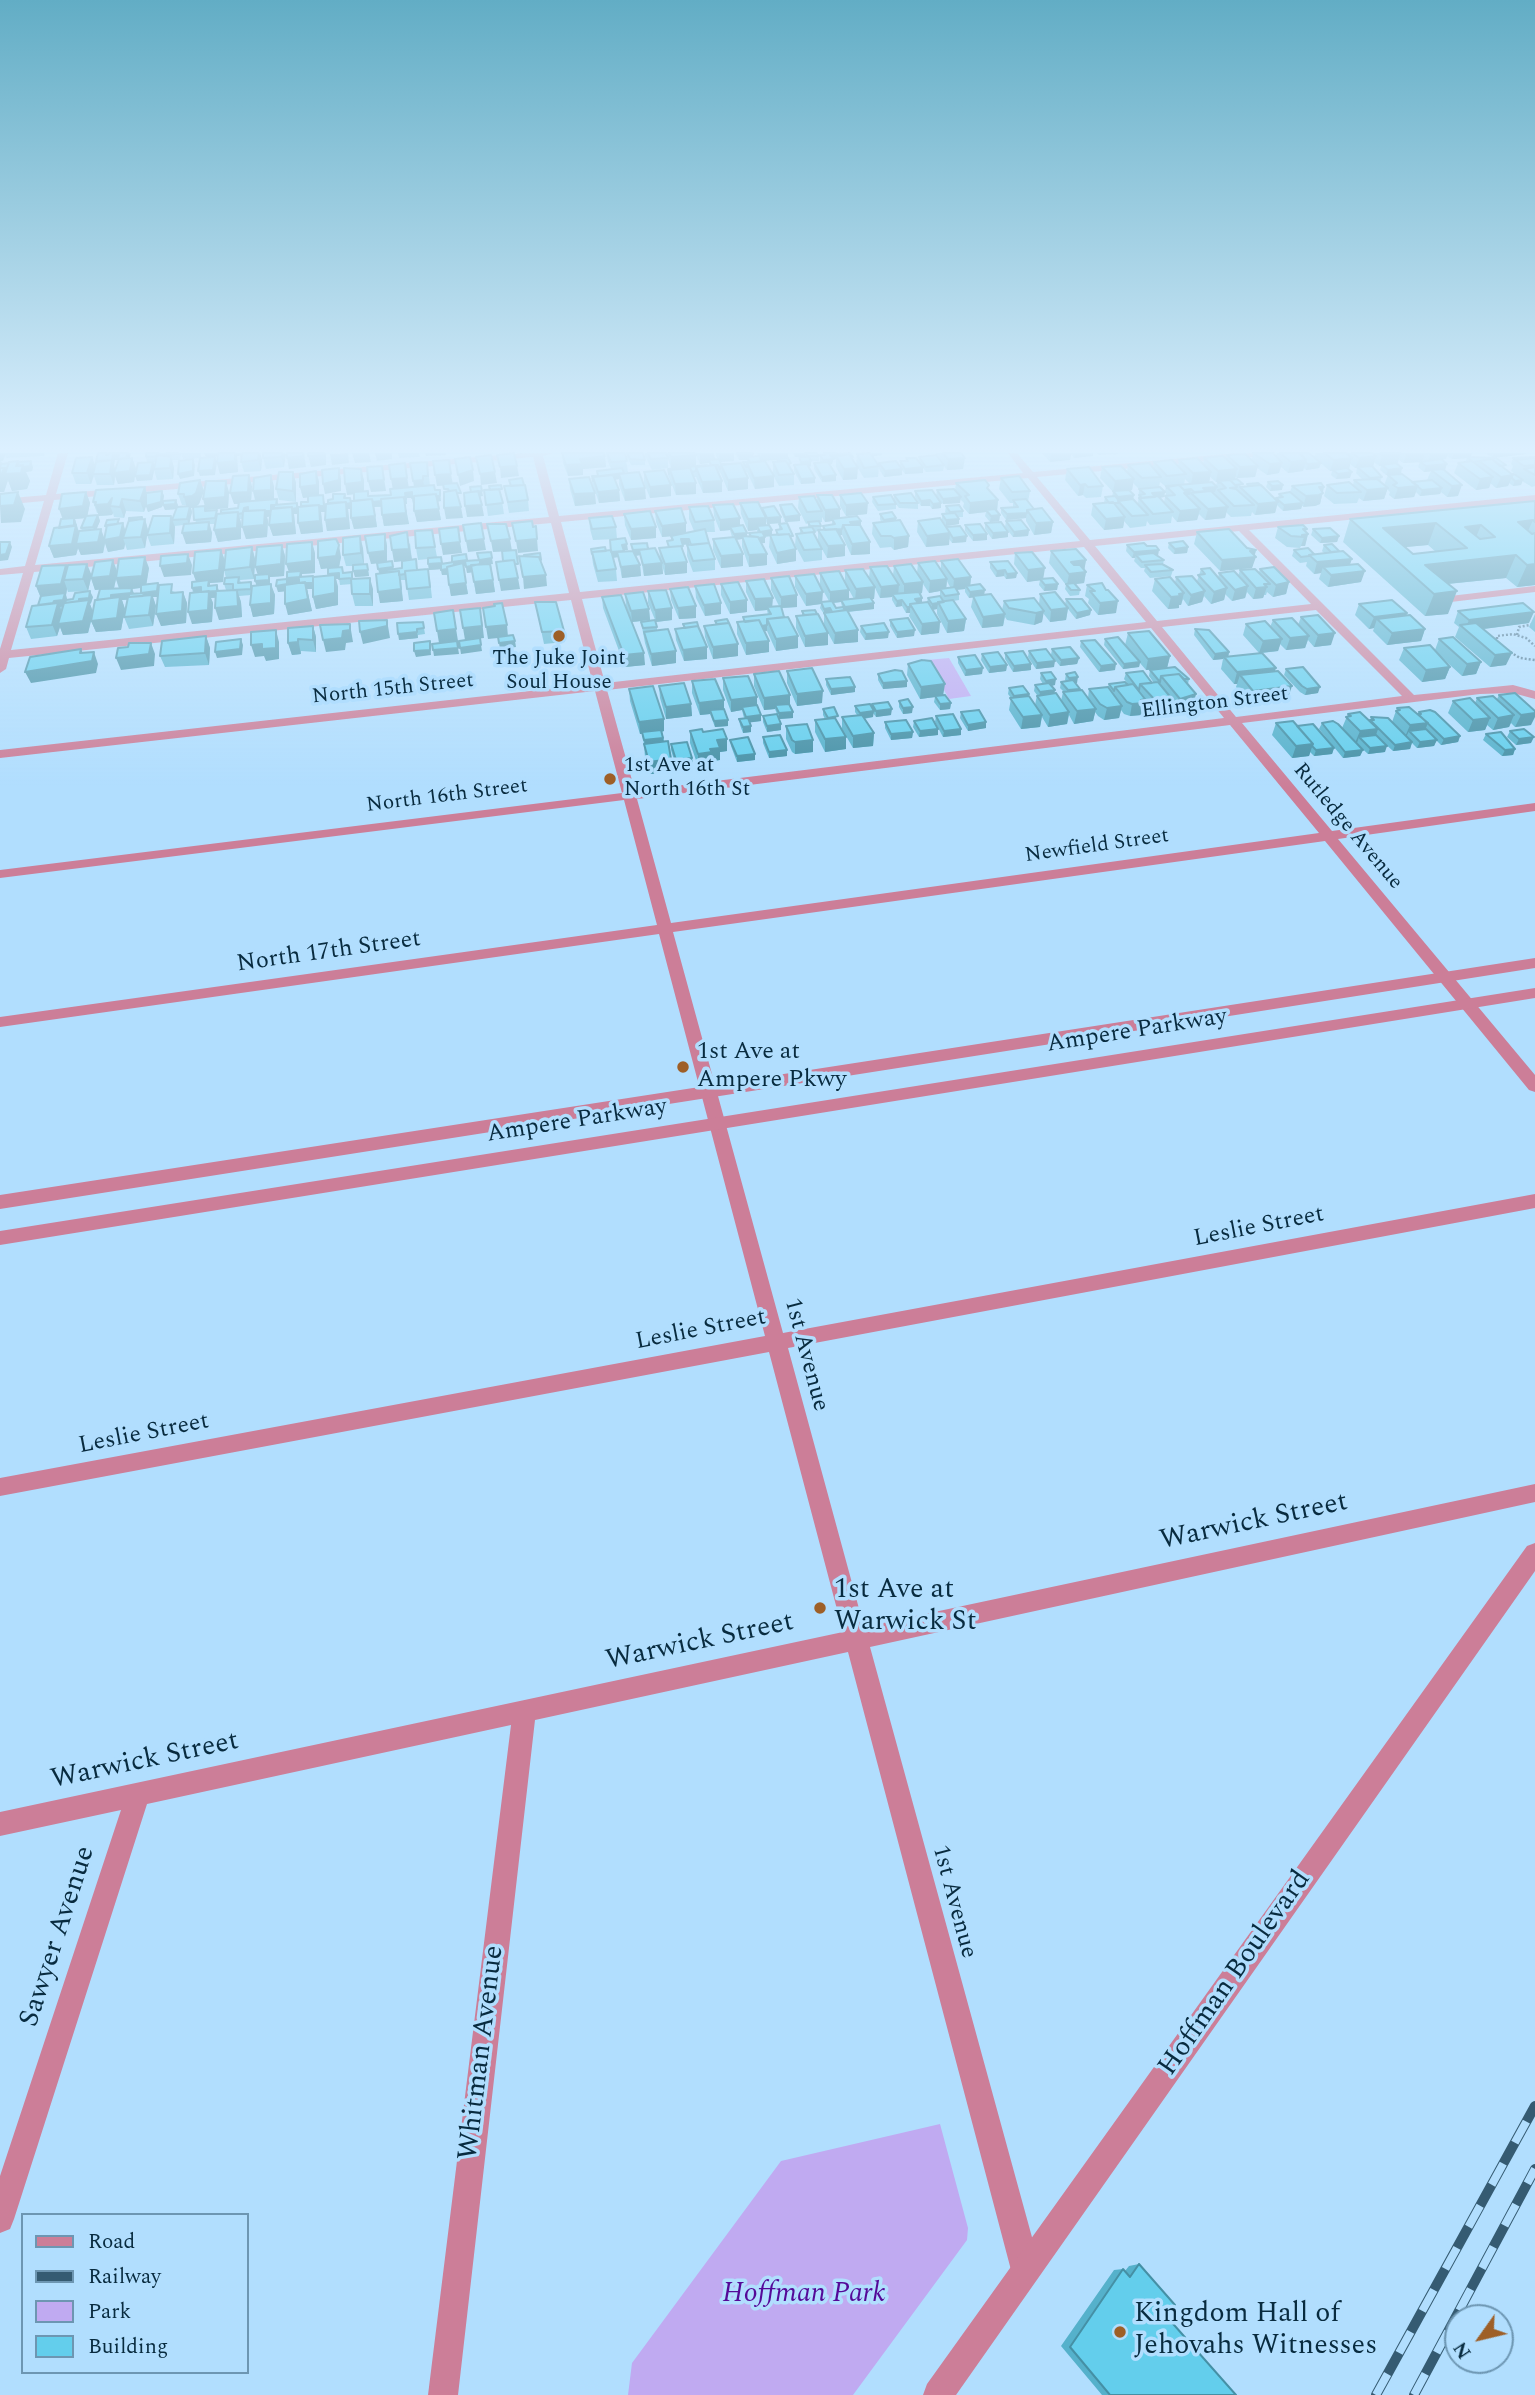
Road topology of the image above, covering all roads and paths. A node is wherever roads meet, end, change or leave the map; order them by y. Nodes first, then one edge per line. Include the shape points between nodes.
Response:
1 (30, 565) edge
2 (74, 565) edge
3 (567, 565) edge
4 (884, 565) edge
5 (1105, 565) edge
6 (1278, 565) edge
7 (29, 569) junction
8 (0, 572) edge
9 (1535, 589) edge
10 (576, 596) junction
11 (1438, 600) edge
12 (1320, 606) junction
13 (1535, 624) edge
14 (1153, 625) junction
15 (1516, 630) junction
16 (5, 635) edge
17 (1535, 637) edge
18 (1526, 638) junction
19 (1535, 646) edge
20 (2, 655) edge
21 (1513, 655) junction
22 (1501, 656) edge
23 (1535, 660) edge
24 (0, 669) edge
25 (600, 686) junction
26 (1535, 695) edge
27 (1411, 698) junction
28 (1232, 721) junction
29 (0, 754) edge
30 (899, 763) joint
31 (629, 796) junction
32 (1535, 807) edge
33 (1328, 836) junction
34 (0, 874) edge
35 (665, 928) junction
36 (1535, 963) edge
37 (1445, 977) junction
38 (1535, 993) edge
39 (1467, 1004) junction
40 (0, 1022) edge
41 (1535, 1086) edge
42 (709, 1092) junction
43 (718, 1124) junction
44 (1535, 1201) edge
45 (0, 1202) edge
46 (0, 1238) edge
47 (776, 1342) junction
48 (0, 1487) edge
49 (1535, 1493) edge
50 (1535, 1553) edge
51 (857, 1639) junction
52 (524, 1711) junction
53 (138, 1794) junction
54 (0, 1824) edge
55 (0, 2219) edge
56 (1026, 2270) junction
57 (443, 2395) edge
58 (938, 2395) edge

1 - 7 street
2 - 7 street
3 - 10 street, 1st Avenue
4 - 10 street
5 - 14 street, Rutledge Avenue
6 - 12 street
7 - 8 street
7 - 16 street
9 - 11 lane
10 - 20 street
10 - 25 street, 1st Avenue
12 - 14 street, North 15th Street
12 - 27 street
13 - 15 path
14 - 25 street, North 15th Street
14 - 28 street, Rutledge Avenue
15 - 18 path
15 - 21 path via 1493,636
16 - 20 street
17 - 18 path
18 - 19 path
20 - 24 street
21 - 22 path
21 - 23 path
25 - 29 street, North 15th Street
25 - 31 street, 1st Avenue
26 - 27 street, Ellington Street via 1503,688
27 - 28 street, Ellington Street
28 - 30 street, Ellington Street
28 - 33 street, Rutledge Avenue
30 - 31 street, North 16th Street
31 - 34 street, North 16th Street
31 - 35 street, 1st Avenue
32 - 33 street, Newfield Street
33 - 35 street, Newfield Street
33 - 37 street, Rutledge Avenue
35 - 40 street, North 17th Street
35 - 42 street, 1st Avenue
36 - 37 street, Ampere Parkway
37 - 39 street, Rutledge Avenue
37 - 42 street, Ampere Parkway
38 - 39 street, Ampere Parkway
39 - 41 street, Rutledge Avenue
39 - 43 street, Ampere Parkway
42 - 43 street, 1st Avenue
42 - 45 street, Ampere Parkway
43 - 46 street, Ampere Parkway
43 - 47 street, 1st Avenue
44 - 47 street, Leslie Street
47 - 48 street, Leslie Street
47 - 51 street, 1st Avenue
49 - 51 street, Warwick Street
50 - 56 street, Hoffman Boulevard
51 - 52 street, Warwick Street
51 - 56 street, 1st Avenue
52 - 53 street, Warwick Street
52 - 57 street, Whitman Avenue
53 - 54 street, Warwick Street
53 - 55 street, Sawyer Avenue
56 - 58 street, Hoffman Boulevard

